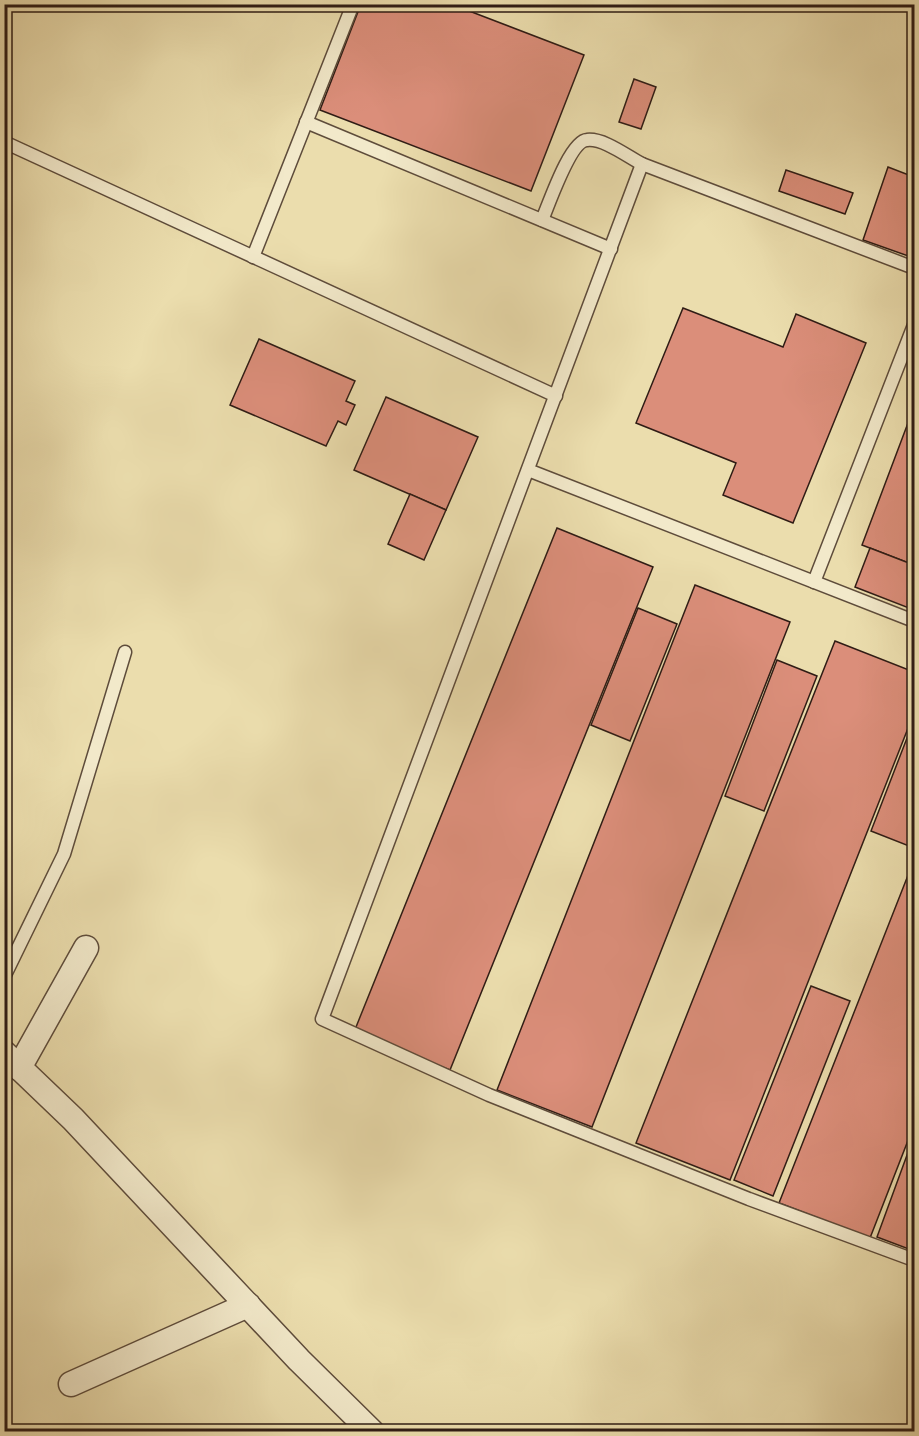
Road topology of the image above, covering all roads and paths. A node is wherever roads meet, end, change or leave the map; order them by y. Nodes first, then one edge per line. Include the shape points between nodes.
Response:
1 (353, 4) edge
2 (306, 122) junction
3 (4, 142) edge
4 (642, 164) junction
5 (542, 220) junction
6 (611, 249) junction
7 (253, 257) junction
8 (915, 268) edge
9 (915, 325) edge
10 (556, 396) junction
11 (528, 470) junction
12 (814, 582) junction
13 (915, 621) edge
14 (125, 652) dead end
15 (86, 948) dead end
16 (4, 978) edge
17 (12, 1060) edge
18 (915, 1260) edge
19 (248, 1305) junction
20 (71, 1384) dead end
21 (372, 1431) edge

1 - 2 lane
2 - 5 lane
2 - 7 lane
3 - 7 lane
4 - 5 lane via 598,141 580,142 571,153
4 - 6 lane
4 - 8 lane
5 - 6 lane
6 - 10 lane
7 - 10 lane
9 - 12 lane
10 - 11 lane
11 - 12 lane
11 - 18 lane via 322,1019 489,1095 748,1199
12 - 13 lane
14 - 16 lane via 63,854
15 - 17 street
17 - 19 street via 73,1119
19 - 20 street
19 - 21 street

